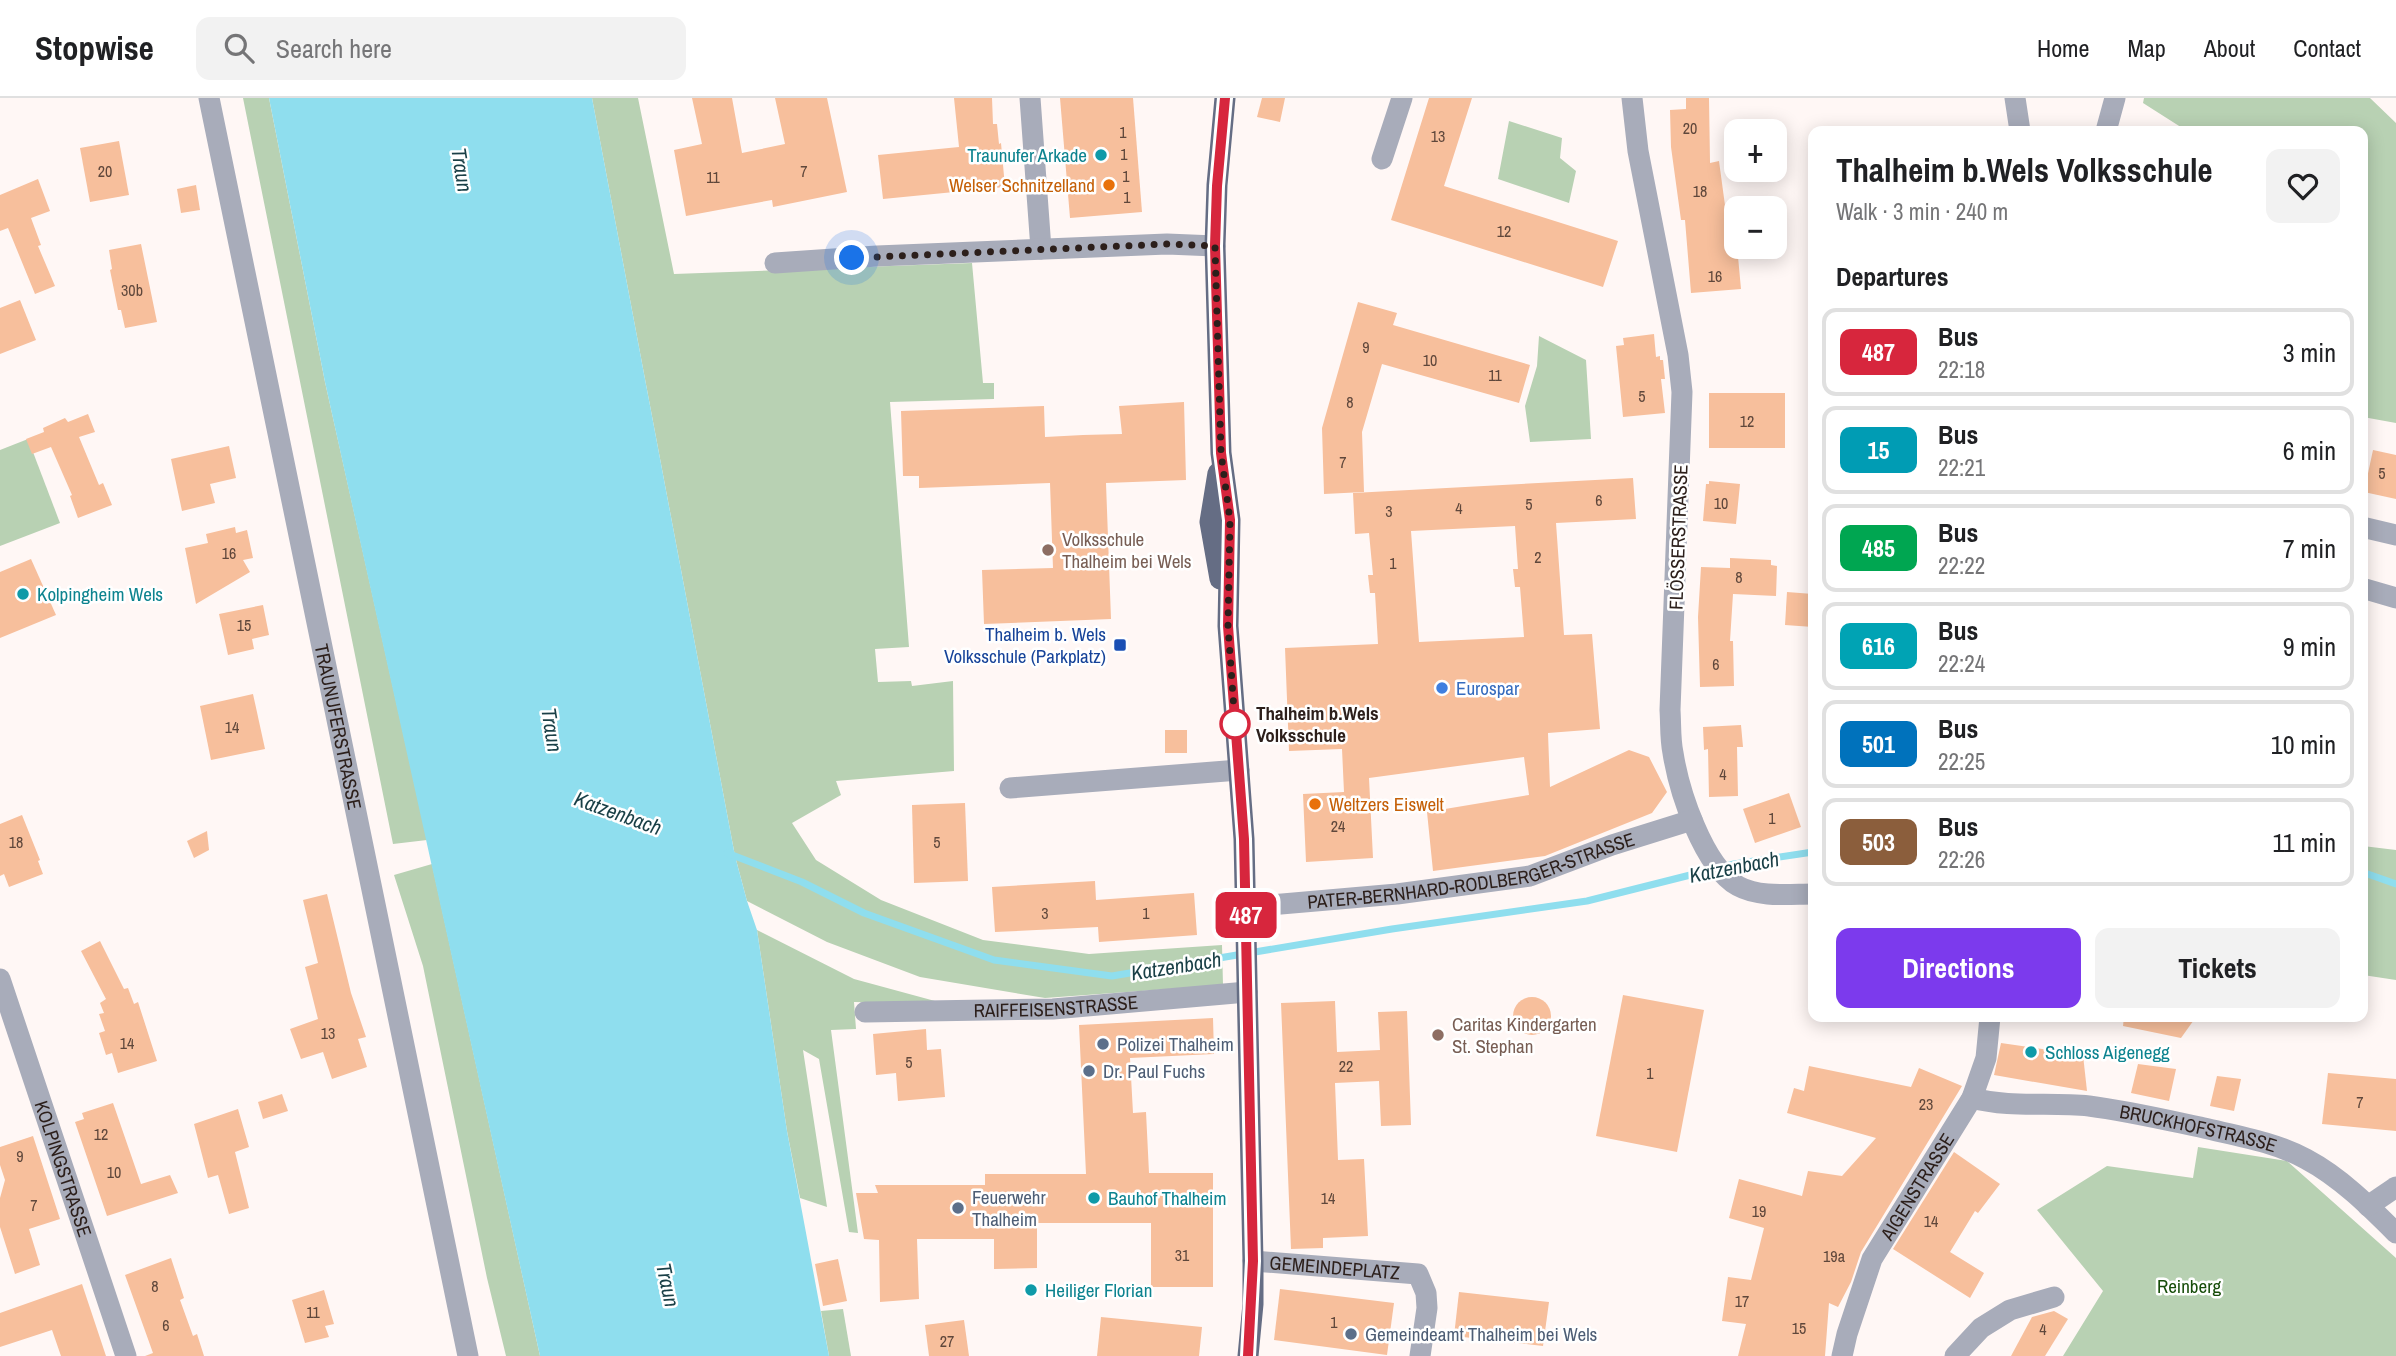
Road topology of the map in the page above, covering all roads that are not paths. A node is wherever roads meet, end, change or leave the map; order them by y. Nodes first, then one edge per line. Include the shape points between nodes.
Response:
1 (209, 98) edge
2 (1030, 98) edge
3 (1225, 98) edge
4 (1402, 98) edge
5 (1632, 98) edge
6 (2015, 98) edge
7 (2115, 98) edge
8 (2019, 126) edge
9 (2107, 126) edge
10 (1382, 159) dead end
11 (1215, 246) junction
12 (1041, 249) junction
13 (775, 263) dead end
14 (2368, 528) edge
15 (2396, 535) edge
16 (2368, 590) edge
17 (2396, 598) edge
18 (1238, 770) junction
19 (1010, 788) dead end
20 (1692, 820) junction
21 (1808, 894) edge
22 (1246, 907) junction
23 (0, 979) edge
24 (1247, 992) junction
25 (865, 1013) dead end
26 (1990, 1022) edge
27 (1972, 1098) junction
28 (2396, 1187) edge
29 (2368, 1206) junction
30 (2396, 1233) edge
31 (1253, 1261) junction
32 (2054, 1297) dead end
33 (126, 1356) edge
34 (468, 1356) edge
35 (1248, 1356) edge
36 (1420, 1356) edge
37 (1842, 1356) edge
38 (1955, 1356) edge

1 - 34 street, TRAUNUFERSTRASSE
2 - 12 street
3 - 11 main road
4 - 10 street
5 - 20 street, FLÖSSERSTRASSE via 1682,392 1670,710 1673,754
6 - 8 street
7 - 9 street
11 - 12 street
11 - 18 main road via 1221,453 1210,522 1228,626
12 - 13 street
14 - 15 street
16 - 17 street
18 - 19 street
18 - 22 main road
20 - 21 street, FLÖSSERSTRASSE via 1718,866 1738,886
20 - 22 street, PATER-BERNHARD-RODLBERGER-STRASSE via 1530,876
22 - 24 main road
23 - 33 street, KOLPINGSTRASSE
24 - 25 street, RAIFFEISENSTRASSE via 1053,1009
24 - 31 main road
26 - 27 street, AIGENSTRASSE via 1986,1058
27 - 29 street, BRUCKHOFSTRASSE via 2115,1110 2243,1137 2306,1159
27 - 37 street, AIGENSTRASSE via 1872,1259
28 - 29 street
29 - 30 street, BRUCKHOFSTRASSE
31 - 35 main road
31 - 36 street, GEMEINDEPLATZ via 1418,1274 1427,1308
32 - 38 street via 2010,1310 1981,1328

